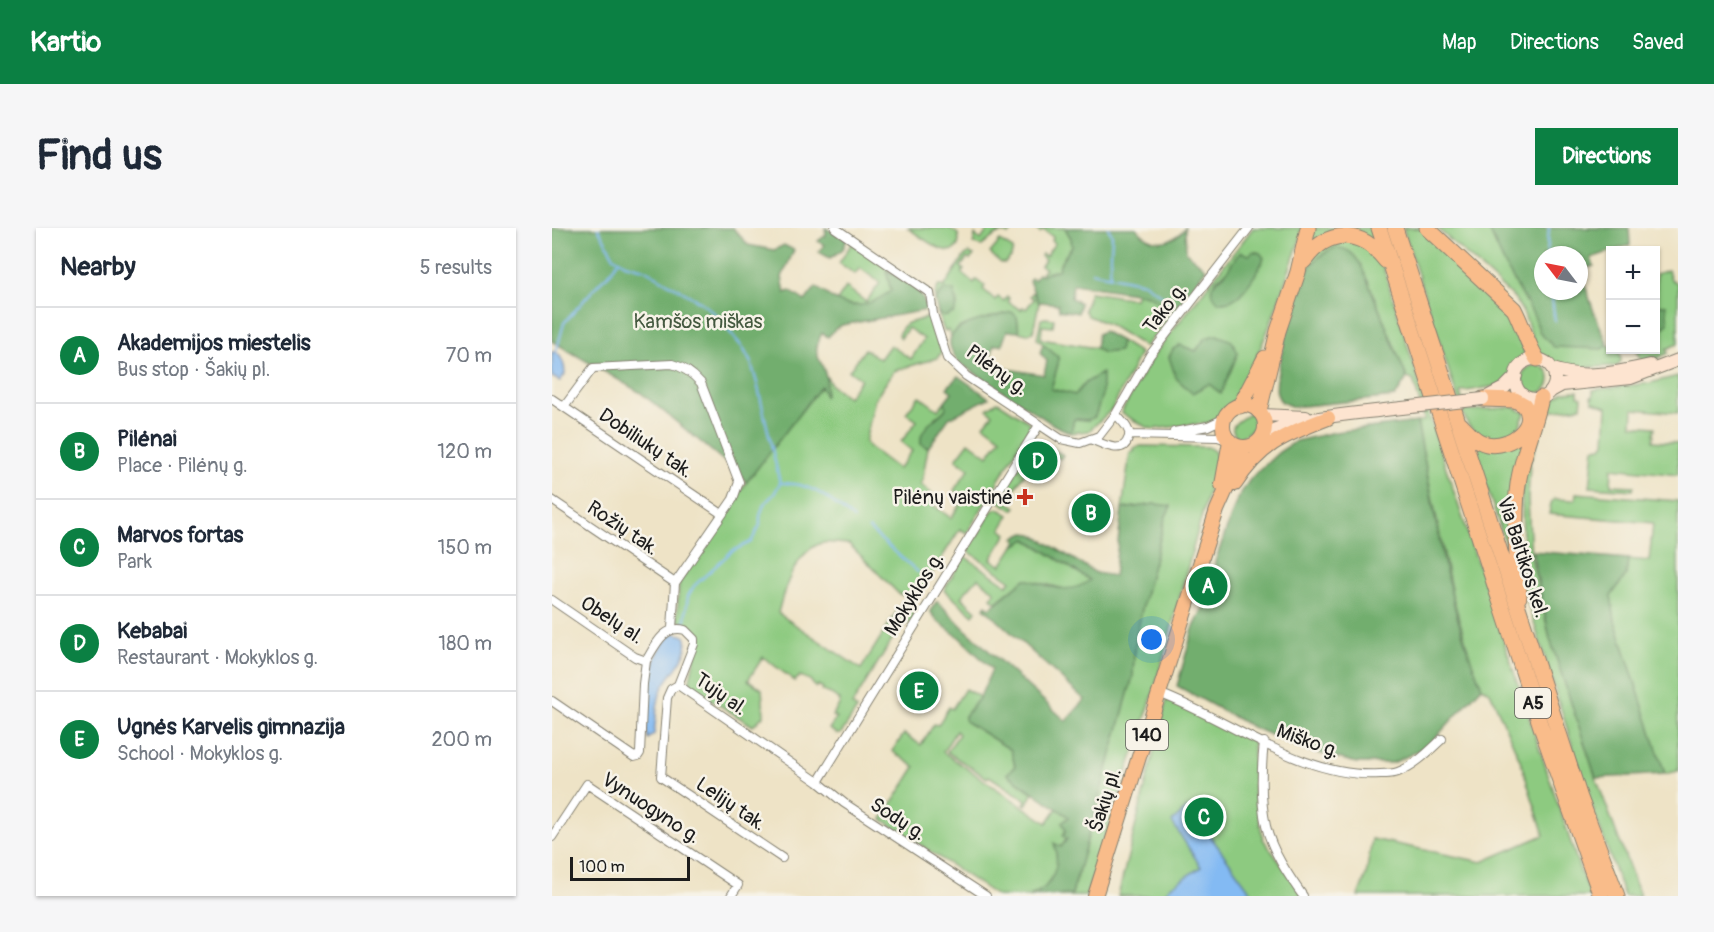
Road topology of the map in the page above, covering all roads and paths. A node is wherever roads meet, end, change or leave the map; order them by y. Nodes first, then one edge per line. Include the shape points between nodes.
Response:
1 (835, 228) edge
2 (1249, 228) edge
3 (1308, 228) edge
4 (1379, 228) edge
5 (1395, 228) edge
6 (1427, 228) edge
7 (1393, 270) junction
8 (1299, 272) junction
9 (1278, 331) junction
10 (1537, 359) junction
11 (1678, 360) edge
12 (1553, 369) junction
13 (1516, 376) junction
14 (1522, 394) junction
15 (1546, 394) junction
16 (552, 399) edge
17 (1482, 399) junction
18 (1240, 406) junction
19 (564, 407) junction
20 (1260, 413) junction
21 (1225, 418) junction
22 (1328, 418) junction
23 (1119, 419) junction
24 (1456, 419) junction
25 (1039, 425) junction
26 (1106, 427) junction
27 (1129, 435) junction
28 (1263, 435) junction
29 (1156, 436) junction
30 (1089, 439) junction
31 (1230, 441) junction
32 (1108, 445) junction
33 (1245, 447) junction
34 (552, 500) edge
35 (1217, 510) junction
36 (722, 514) junction
37 (675, 584) junction
38 (552, 600) edge
39 (1520, 615) junction
40 (672, 628) junction
41 (646, 661) junction
42 (678, 684) junction
43 (1161, 694) junction
44 (552, 701) edge
45 (1442, 739) dead end
46 (1263, 742) junction
47 (795, 767) joint
48 (661, 777) joint
49 (818, 782) junction
50 (552, 837) edge
51 (782, 858) dead end
52 (731, 896) edge
53 (986, 896) edge
54 (1095, 896) edge
55 (1303, 896) edge
56 (1601, 896) edge
57 (1617, 896) edge

1 - 25 street, Pilėnų g. via 930,293 948,358 966,376
2 - 23 street, Tako g. via 1150,355
3 - 8 highway
4 - 7 highway, Via Baltikos kel. / A5
5 - 24 highway, Via Baltikos kel. / A5
6 - 10 highway via 1514,309
7 - 8 highway via 1369,242 1358,234 1345,232 1330,235 1317,244
7 - 56 highway, Via Baltikos kel. / A5 via 1541,728
8 - 9 highway
9 - 18 highway
9 - 20 highway
10 - 12 main road
10 - 13 main road via 1525,362
11 - 12 main road via 1585,375
11 - 15 main road via 1631,378 1562,385
12 - 15 main road via 1555,380
13 - 14 main road
13 - 17 main road via 1507,386
14 - 15 main road via 1534,399
14 - 17 main road
15 - 39 highway via 1517,487
16 - 19 street, Dobiliukų tak.
17 - 22 main road, 140, bridge
17 - 24 highway, 140 via 1515,400 1524,405 1526,426 1508,443 1497,446 1475,439
18 - 20 main road via 1250,406
18 - 21 main road
19 - 36 street, Dobiliukų tak.
19 - 36 street via 593,368 662,363 679,366 694,375 702,383 738,476 736,491
20 - 22 main road
20 - 28 main road via 1265,425
21 - 29 street via 1208,426
21 - 31 main road, 140 via 1224,428
22 - 28 main road via 1276,427
22 - 35 main road, 140 via 1293,431 1261,451
23 - 26 street
23 - 27 street
24 - 39 highway, Via Baltikos kel. / A5
25 - 30 street, Pilėnų g. via 1074,443
25 - 49 street, Mokyklos g.
26 - 30 street via 1099,436
26 - 32 street via 1104,439
27 - 29 street
27 - 32 street via 1122,447
28 - 33 main road via 1254,445
29 - 31 street via 1218,437
30 - 32 street, Pilėnų g.
31 - 33 main road
31 - 35 main road, Šakių pl. / 140
33 - 35 main road, Šakių pl.
34 - 37 street, Rožių tak.
35 - 43 main road, Šakių pl. / 140
36 - 37 street
37 - 40 street
38 - 41 street, Obelų al.
39 - 57 highway, Via Baltikos kel. / A5
40 - 41 street, Obelų al.
40 - 42 street, Obelų al. via 685,630 694,639
41 - 44 street via 638,756
42 - 47 street, Tujų al.
42 - 48 street, Tujų al. via 667,698
43 - 46 street, Miško g.
43 - 54 main road, Šakių pl. / 140
45 - 46 street, Miško g. via 1417,762 1396,773 1365,775 1322,766
46 - 55 street via 1261,771 1266,826 1289,876
47 - 49 street, Sodų g.
48 - 51 street, Lelijų tak.
49 - 53 street, Sodų g.
50 - 52 street, Vynuogyno g. via 587,784 738,885

